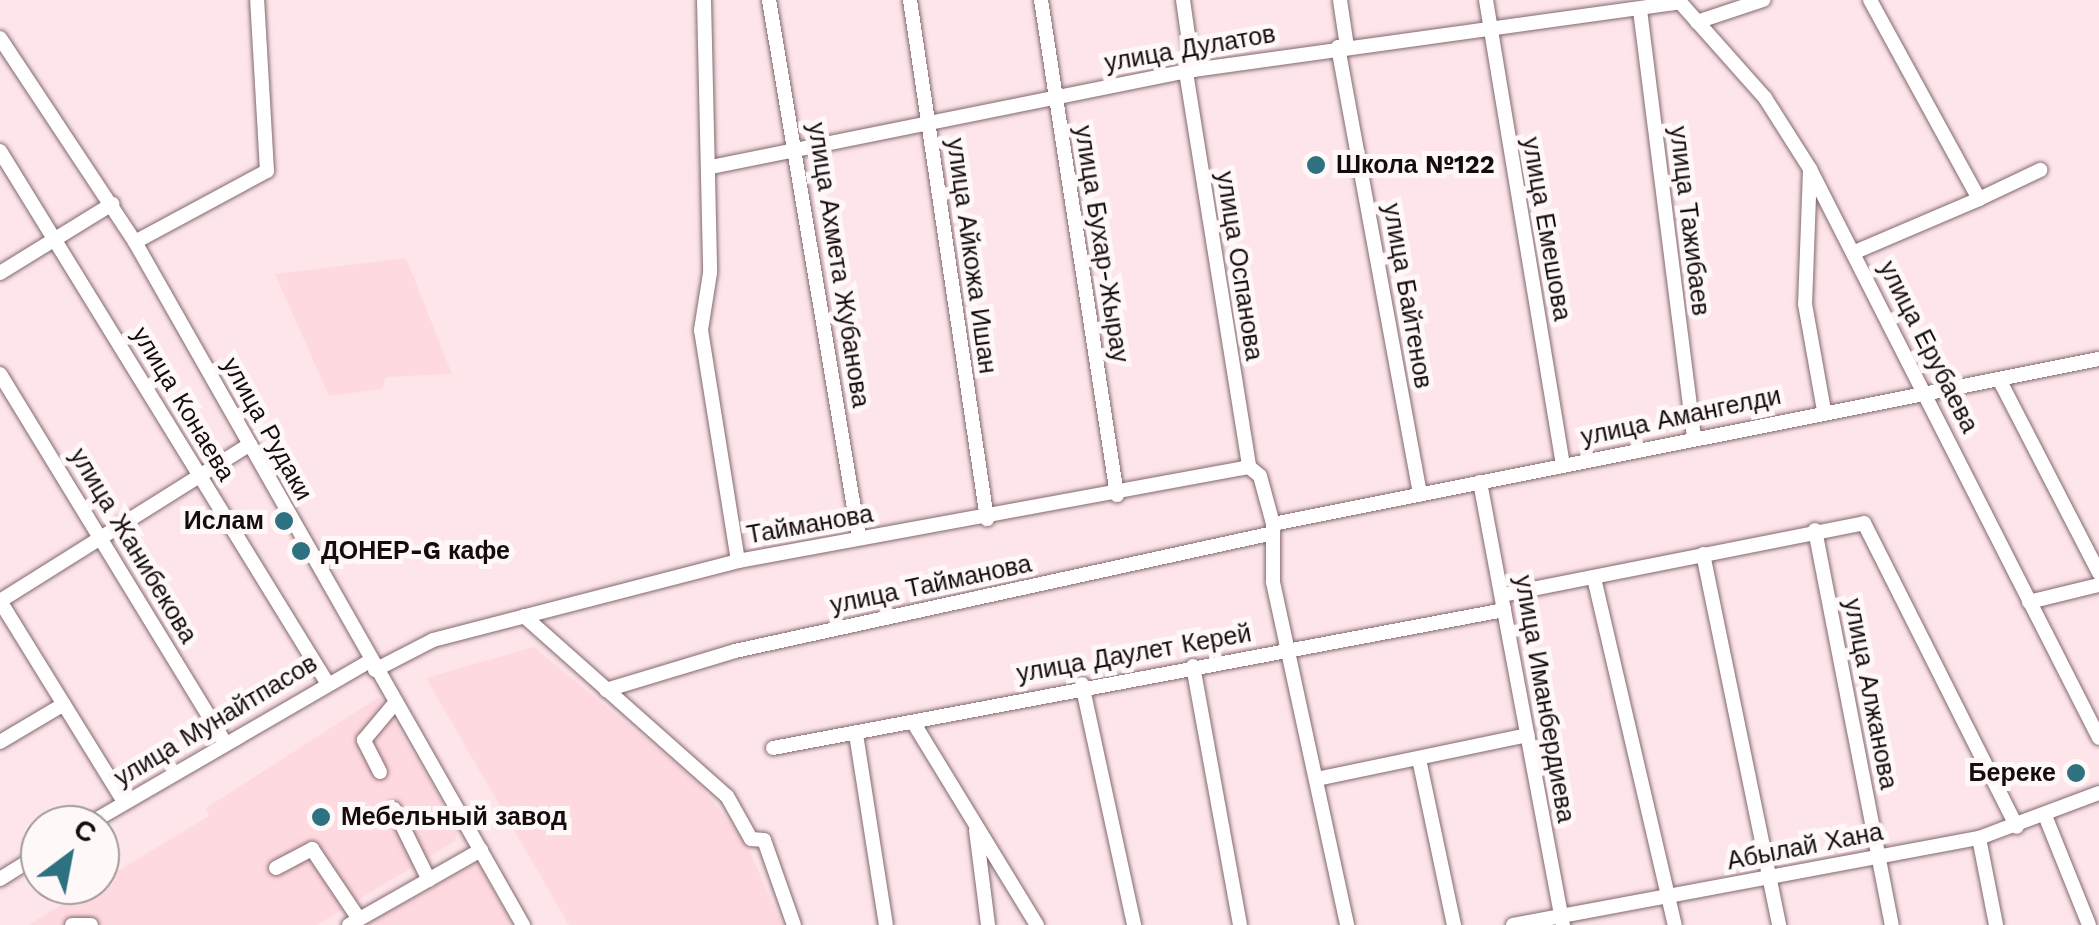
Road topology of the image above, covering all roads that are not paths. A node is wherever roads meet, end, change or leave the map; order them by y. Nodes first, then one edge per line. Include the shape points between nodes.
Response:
1 (257, 0) edge
2 (704, 0) edge
3 (769, 0) edge
4 (910, 0) edge
5 (1041, 0) edge
6 (1183, 0) edge
7 (1340, 0) edge
8 (1486, 0) edge
9 (1763, 0) edge
10 (1870, 0) edge
11 (1679, 1) edge
12 (1640, 10) junction
13 (1697, 22) junction
14 (1490, 33) junction
15 (0, 38) edge
16 (1344, 46) junction
17 (1189, 71) junction
18 (1054, 96) junction
19 (927, 117) junction
20 (796, 147) junction
21 (0, 151) edge
22 (711, 167) junction
23 (1810, 170) junction
24 (2040, 170) dead end
25 (1979, 199) junction
26 (112, 204) junction
27 (56, 238) junction
28 (135, 242) junction
29 (1855, 252) junction
30 (0, 274) edge
31 (2099, 359) edge
32 (0, 374) edge
33 (2002, 385) junction
34 (1927, 396) junction
35 (1824, 411) junction
36 (1694, 438) junction
37 (250, 444) junction
38 (1562, 465) junction
39 (1255, 471) junction
40 (200, 476) junction
41 (1480, 482) junction
42 (1420, 495) junction
43 (1117, 496) junction
44 (987, 519) junction
45 (1271, 528) junction
46 (1815, 530) junction
47 (102, 536) junction
48 (859, 538) junction
49 (1703, 554) junction
50 (738, 561) junction
51 (2099, 573) edge
52 (1594, 578) junction
53 (2099, 585) edge
54 (0, 601) edge
55 (1503, 602) junction
56 (2029, 602) junction
57 (524, 616) junction
58 (1290, 649) junction
59 (373, 666) junction
60 (1192, 666) junction
61 (326, 680) junction
62 (1082, 684) junction
63 (606, 690) junction
64 (394, 702) junction
65 (64, 704) junction
66 (912, 722) junction
67 (856, 734) junction
68 (1527, 736) junction
69 (2099, 738) edge
70 (0, 742) edge
71 (225, 742) junction
72 (773, 748) dead end
73 (1420, 759) junction
74 (380, 772) dead end
75 (1316, 778) junction
76 (2099, 792) edge
77 (124, 802) junction
78 (119, 805) edge
79 (394, 809) dead end
80 (2046, 818) junction
81 (975, 824) junction
82 (2016, 827) junction
83 (1979, 838) junction
84 (481, 850) junction
85 (1879, 856) junction
86 (276, 868) dead end
87 (1769, 877) junction
88 (429, 880) junction
89 (1668, 894) junction
90 (1562, 920) edge
91 (354, 922) edge
92 (72, 925) edge
93 (91, 925) edge
94 (523, 925) edge
95 (794, 925) edge
96 (886, 925) edge
97 (988, 925) edge
98 (1037, 925) edge
99 (1134, 925) edge
100 (1240, 925) edge
101 (1347, 925) edge
102 (1454, 925) edge
103 (1514, 925) edge
104 (1675, 925) edge
105 (1779, 925) edge
106 (1892, 925) edge
107 (1996, 925) edge
108 (2089, 925) edge

1 - 28 street via 267,171
2 - 22 street
3 - 20 street, улица Ахмета Жубанова
4 - 19 street, улица Айкожа Ишан
5 - 18 street, улица Бухар-Жырау
6 - 17 street, улица Оспанова
7 - 16 street, улица Байтенов
8 - 14 street, улица Емешова
9 - 13 street
10 - 25 street
11 - 12 street, улица Дулатов
11 - 13 street, улица Ерубаева
12 - 14 street, улица Дулатов
12 - 36 street, улица Тажибаев
13 - 23 street, улица Ерубаева via 1765,98
14 - 16 street, улица Дулатов
14 - 38 street, улица Емешова
15 - 26 street, улица Рудаки
16 - 17 street, улица Дулатов
16 - 42 street, улица Байтенов
17 - 18 street, улица Дулатов
17 - 39 street, улица Оспанова
18 - 19 street, улица Дулатов
18 - 43 street, улица Бухар-Жырау
19 - 20 street, улица Дулатов
19 - 44 street, улица Айкожа Ишан
20 - 22 street, улица Дулатов
20 - 48 street, улица Ахмета Жубанова
21 - 27 street, улица Конаева
22 - 50 street via 700,330
23 - 29 street, улица Ерубаева
23 - 35 street via 1806,304
24 - 25 street
25 - 29 street
26 - 27 street
26 - 28 street, улица Рудаки
27 - 30 street
27 - 40 street, улица Конаева
28 - 37 street, улица Рудаки
29 - 34 street, улица Ерубаева
31 - 33 street, улица Амангелди
32 - 47 street, улица Жанибекова
33 - 34 street, улица Амангелди
33 - 51 street
34 - 35 street, улица Амангелди
34 - 56 street, улица Ерубаева
35 - 36 street, улица Амангелди
36 - 38 street, улица Амангелди
37 - 40 street
37 - 59 street, улица Рудаки
38 - 41 street, улица Амангелди
39 - 43 street, Тайманова
39 - 45 street, улица Оспанова
40 - 47 street
40 - 61 street, улица Конаева
41 - 42 street, улица Амангелди
41 - 55 street, улица Иманбердиева
42 - 45 street, улица Амангелди
43 - 44 street, Тайманова
44 - 48 street, Тайманова
45 - 58 street
45 - 63 street, улица Тайманова via 735,651
46 - 49 street, улица Даулет Керей
46 - 82 street, улица Даулет Керей via 1856,521 1878,539 1892,587
46 - 85 street, улица Алжанова
47 - 54 street
47 - 71 street, улица Жанибекова
48 - 50 street, Тайманова
49 - 52 street, улица Даулет Керей
49 - 87 street
50 - 57 street, Тайманова
52 - 55 street, улица Даулет Керей
52 - 89 street
53 - 56 street
54 - 65 street
55 - 58 street, улица Даулет Керей
55 - 68 street, улица Иманбердиева
56 - 69 street, улица Ерубаева
57 - 59 street, Тайманова via 433,640
57 - 63 street
58 - 60 street, улица Даулет Керей
58 - 75 street
59 - 61 street, улица Мунайтпасов
59 - 64 street, улица Рудаки
60 - 62 street, улица Даулет Керей
60 - 100 street
61 - 71 street, улица Мунайтпасов
62 - 66 street, улица Даулет Керей
62 - 99 street
63 - 95 street via 727,796 752,839 764,840
64 - 74 street via 364,740
64 - 84 street, улица Рудаки
65 - 70 street
65 - 77 street
66 - 67 street, улица Даулет Керей
66 - 81 street
67 - 72 street, улица Даулет Керей
67 - 96 street
68 - 73 street
68 - 90 street, улица Иманбердиева
71 - 77 street, улица Мунайтпасов
73 - 75 street
73 - 102 street
75 - 101 street
76 - 80 street, Абылай Хана
77 - 78 street, улица Мунайтпасов
79 - 88 street
80 - 82 street, Абылай Хана
80 - 108 street
81 - 97 street
81 - 98 street
82 - 83 street, Абылай Хана
83 - 85 street, Абылай Хана
83 - 107 street
84 - 88 street
84 - 94 street, улица Рудаки
85 - 87 street, Абылай Хана
85 - 106 street, улица Алжанова
86 - 91 street via 312,849
87 - 89 street, Абылай Хана
87 - 105 street
88 - 91 street
89 - 90 street, Абылай Хана
89 - 104 street
90 - 103 street, Абылай Хана
92 - 93 street

